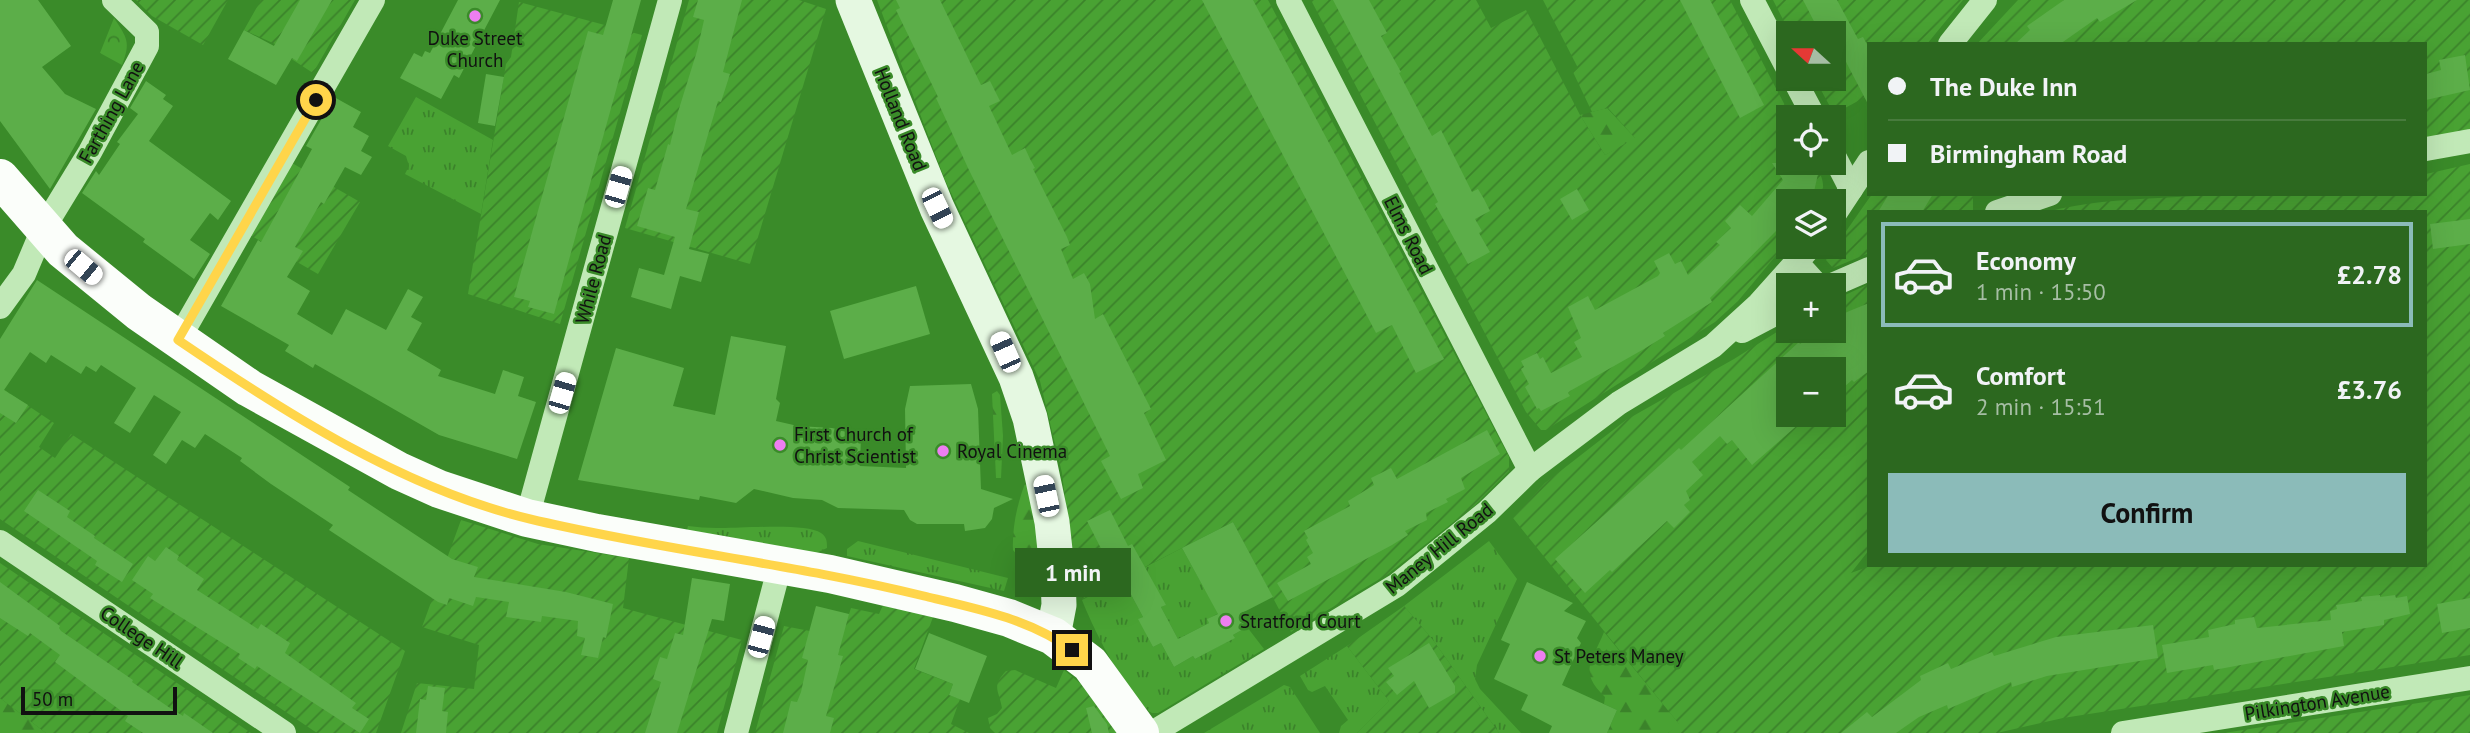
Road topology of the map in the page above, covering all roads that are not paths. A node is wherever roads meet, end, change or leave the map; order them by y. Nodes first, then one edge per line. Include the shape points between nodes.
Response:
1 (114, 0) edge
2 (373, 0) edge
3 (670, 0) edge
4 (853, 0) edge
5 (1288, 0) edge
6 (1752, 0) edge
7 (1986, 0) edge
8 (1952, 42) edge
9 (1776, 46) edge
10 (2470, 141) edge
11 (2427, 149) edge
12 (1867, 165) edge
13 (1844, 175) edge
14 (0, 178) edge
15 (1851, 189) junction
16 (2044, 196) edge
17 (1846, 197) edge
18 (2003, 210) edge
19 (43, 229) junction
20 (1800, 259) edge
21 (1867, 270) edge
22 (1846, 279) edge
23 (0, 307) edge
24 (1776, 313) edge
25 (178, 340) junction
26 (1713, 346) junction
27 (1530, 470) junction
28 (527, 518) junction
29 (0, 542) edge
30 (780, 565) junction
31 (1053, 636) junction
32 (2470, 678) edge
33 (284, 733) edge
34 (736, 733) edge
35 (1140, 733) edge
36 (1152, 733) edge
37 (2123, 733) edge

1 - 19 street, Farthing Lane via 147,33 147,46
2 - 25 street
3 - 28 street, While Road
4 - 31 street, Holland Road via 937,208 1016,377 1030,418 1052,522 1059,605
5 - 27 street, Elms Road
6 - 9 street
7 - 8 street
10 - 11 street
12 - 15 street
13 - 15 street
14 - 19 main road
15 - 17 street
16 - 18 street
19 - 23 street, Farthing Lane via 24,274
19 - 25 main road via 103,284
20 - 26 street, Maney Hill Road
21 - 22 street
24 - 26 street, Maney Hill Road
25 - 28 main road via 249,388 399,471
26 - 27 street, Maney Hill Road via 1619,403
27 - 36 street, Maney Hill Road via 1487,512 1397,585
28 - 30 main road
29 - 33 street, College Hill
30 - 31 main road via 955,603
30 - 34 street
31 - 35 main road via 1090,664
32 - 37 street, Pilkington Avenue

